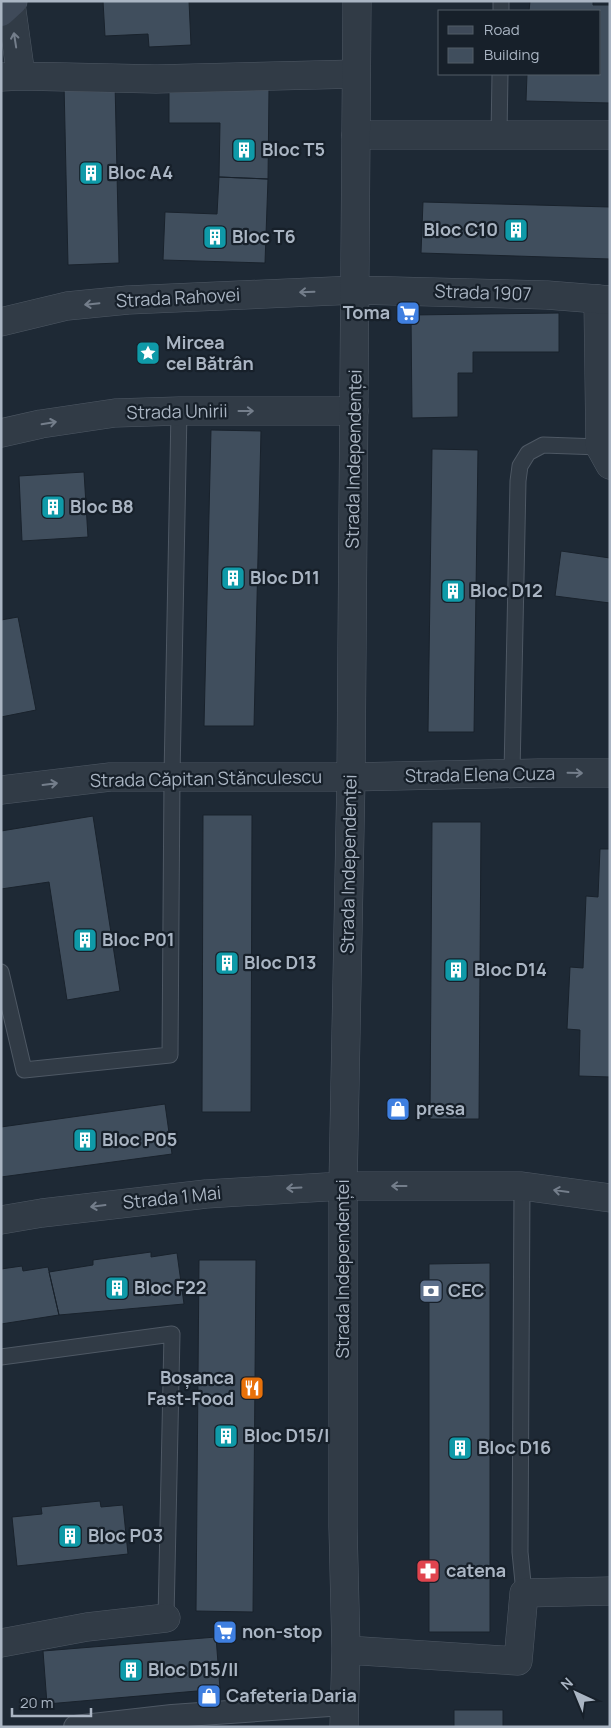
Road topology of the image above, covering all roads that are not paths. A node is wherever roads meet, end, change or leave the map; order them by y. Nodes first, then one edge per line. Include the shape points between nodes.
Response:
1 (357, 1) edge
2 (8, 6) edge
3 (356, 74) junction
4 (500, 75) edge
5 (11, 76) edge
6 (356, 135) junction
7 (499, 135) junction
8 (610, 135) edge
9 (356, 290) junction
10 (604, 300) edge
11 (1, 322) edge
12 (178, 411) junction
13 (354, 411) junction
14 (1, 433) edge
15 (605, 456) edge
16 (512, 773) junction
17 (610, 773) edge
18 (172, 777) junction
19 (351, 778) junction
20 (1, 790) edge
21 (1, 972) edge
22 (343, 1186) junction
23 (522, 1186) junction
24 (610, 1198) edge
25 (1, 1220) edge
26 (1, 1357) edge
27 (610, 1591) edge
28 (524, 1593) junction
29 (166, 1618) joint
30 (1, 1643) edge
31 (346, 1650) junction
32 (344, 1715) edge
33 (74, 1727) edge

1 - 3 street, Strada Independenței
5 -> 2 street via 13,31
3 - 5 street via 156,79
3 - 6 street, Strada Independenței
4 - 7 lane
6 - 7 street
6 - 9 street, Strada Independenței
7 - 8 street
9 - 10 street, Strada 1907 via 547,295
9 -> 11 street, Strada Rahovei via 128,300 67,306
9 - 13 street, Strada Independenței
10 - 15 street
12 -> 13 street, Strada Unirii
14 -> 12 street, Strada Unirii via 114,413
12 - 18 lane
13 - 19 street, Strada Independenței
15 - 16 lane via 543,445 528,453 520,466
16 -> 17 street, Strada Elena Cuza
16 - 19 street, Strada Elena Cuza
18 - 19 street, Strada Căpitan Stănculescu
20 -> 18 street, Strada Căpitan Stănculescu via 110,777
18 - 21 lane via 170,1055 24,1070
19 - 22 street, Strada Independenței
23 -> 22 street, Strada 1 Mai
22 -> 25 street, Strada 1 Mai via 206,1194
22 - 31 street, Strada Independenței via 342,1517
24 -> 23 street, Strada 1 Mai
23 - 28 lane via 520,1552
26 - 29 lane via 172,1334
27 - 28 street
28 - 31 street via 518,1661
29 - 30 street via 87,1626
31 - 32 street, Strada Independenței
32 - 33 street via 172,1716

